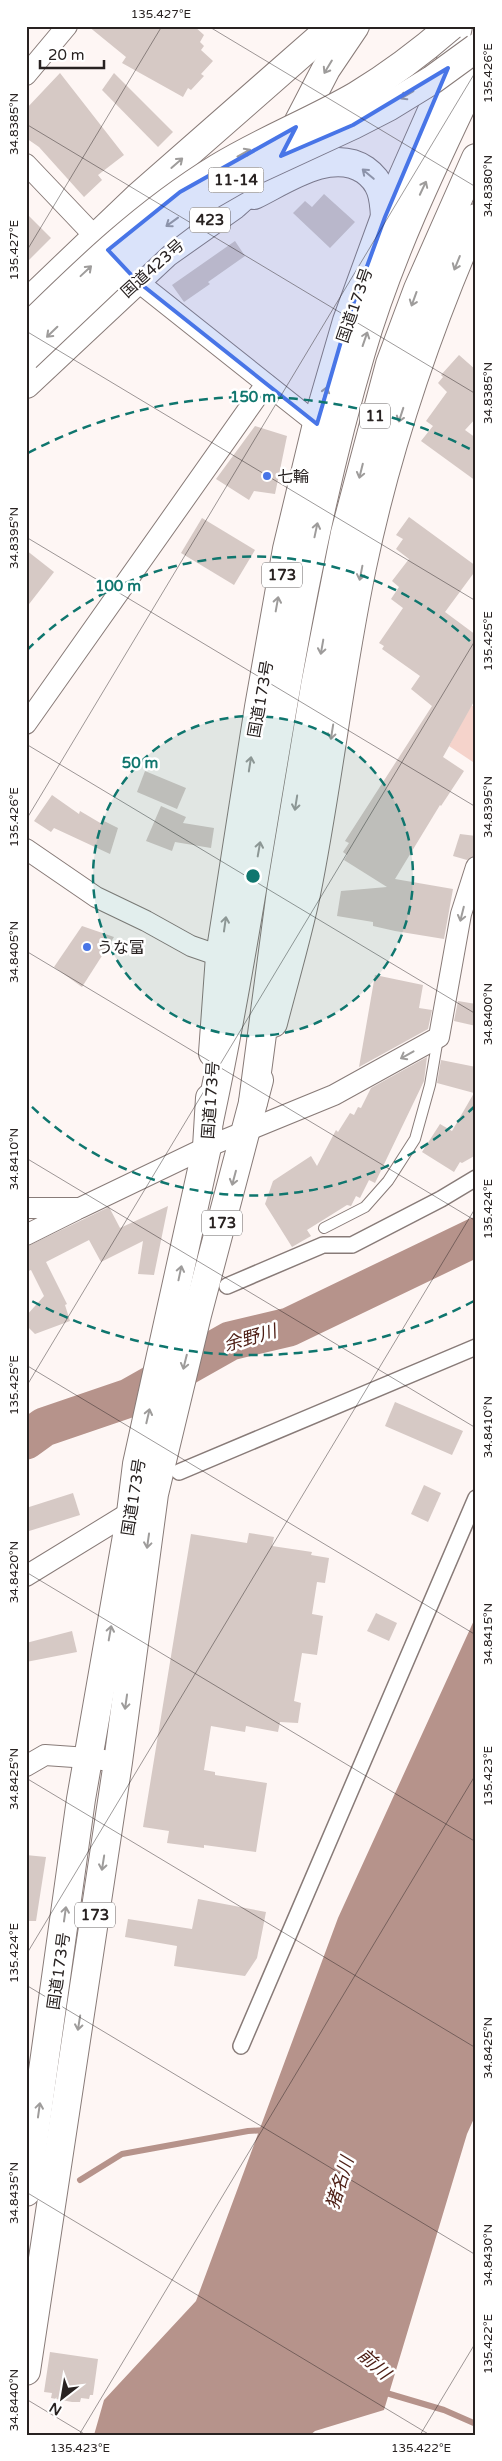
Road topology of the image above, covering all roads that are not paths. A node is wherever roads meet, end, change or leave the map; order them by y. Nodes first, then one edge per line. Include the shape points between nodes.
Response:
1 (67, 26) edge
2 (333, 26) edge
3 (355, 26) edge
4 (451, 26) edge
5 (458, 26) edge
6 (476, 48) edge
7 (26, 74) edge
8 (476, 76) edge
9 (476, 158) edge
10 (26, 164) edge
11 (234, 205) junction
12 (385, 217) junction
13 (476, 218) edge
14 (95, 236) junction
15 (137, 280) junction
16 (26, 304) edge
17 (26, 329) edge
18 (26, 357) edge
19 (26, 384) edge
20 (266, 384) junction
21 (316, 424) junction
22 (26, 724) edge
23 (26, 849) edge
24 (476, 867) edge
25 (220, 956) junction
26 (439, 1038) junction
27 (253, 1102) junction
28 (209, 1121) junction
29 (246, 1131) junction
30 (207, 1147) junction
31 (476, 1178) edge
32 (26, 1208) edge
33 (80, 1208) junction
34 (324, 1228) dead end
35 (26, 1236) edge
36 (227, 1286) dead end
37 (476, 1347) edge
38 (159, 1465) junction
39 (154, 1494) junction
40 (476, 1498) edge
41 (131, 1513) junction
42 (26, 1576) edge
43 (88, 1758) junction
44 (118, 1762) junction
45 (26, 1766) edge
46 (241, 2046) dead end
47 (26, 2192) edge
48 (26, 2371) edge

1 - 7 street
14 -> 2 highway
3 -> 11 highway, 国道423号 / 423 via 326,69 268,175
17 -> 4 highway, bridge via 100,258 180,192 253,148 355,96 396,70
5 - 12 highway, 国道173号 / 173 via 450,64 438,97
6 -> 18 highway, 11-14, bridge via 388,107 247,174 200,202 155,235
28 -> 8 highway via 231,1019 318,522 361,350 414,207
9 -> 27 highway, 11 via 418,288 390,364 345,532 315,686 281,891
10 - 14 street
12 -> 11 highway via 384,197 379,184 358,165 345,162 311,168
11 - 15 highway, 国道423号 / 423 via 166,252
21 -> 12 highway, 国道173号 / 173 via 347,321
13 -> 27 highway, 国道173号 / 173 via 426,338 393,440 362,566 306,894
14 - 15 street
14 - 16 highway
15 - 19 highway, 国道423号 / 423
15 - 20 street
20 - 21 street
20 - 22 street
25 -> 21 highway, 国道173号 / 173 via 283,568
23 - 25 street via 96,897 192,946
24 -> 26 street via 461,914
25 - 28 highway, 国道173号 / 173
26 -> 29 street via 334,1095
26 - 34 lane via 415,1139 388,1181 365,1207
27 - 29 highway, 国道173号 / 173
28 - 30 highway, 国道173号 / 173
29 - 30 street
29 -> 38 highway, 国道173号 / 173
30 - 33 street
38 -> 30 highway, 国道173号 / 173 via 170,1321
31 - 36 street via 352,1245 323,1245
32 - 33 street
33 - 35 street
37 - 38 street
38 - 39 highway, 国道173号 / 173
38 - 41 highway, 国道173号 / 173
39 - 41 street
39 -> 44 highway, 国道173号 / 173
40 - 46 street
41 - 42 street
43 -> 41 highway, 国道173号 / 173
43 - 44 street
43 - 45 street via 45,1755
47 -> 43 highway, 国道173号 / 173
44 -> 48 highway, 国道173号 / 173

